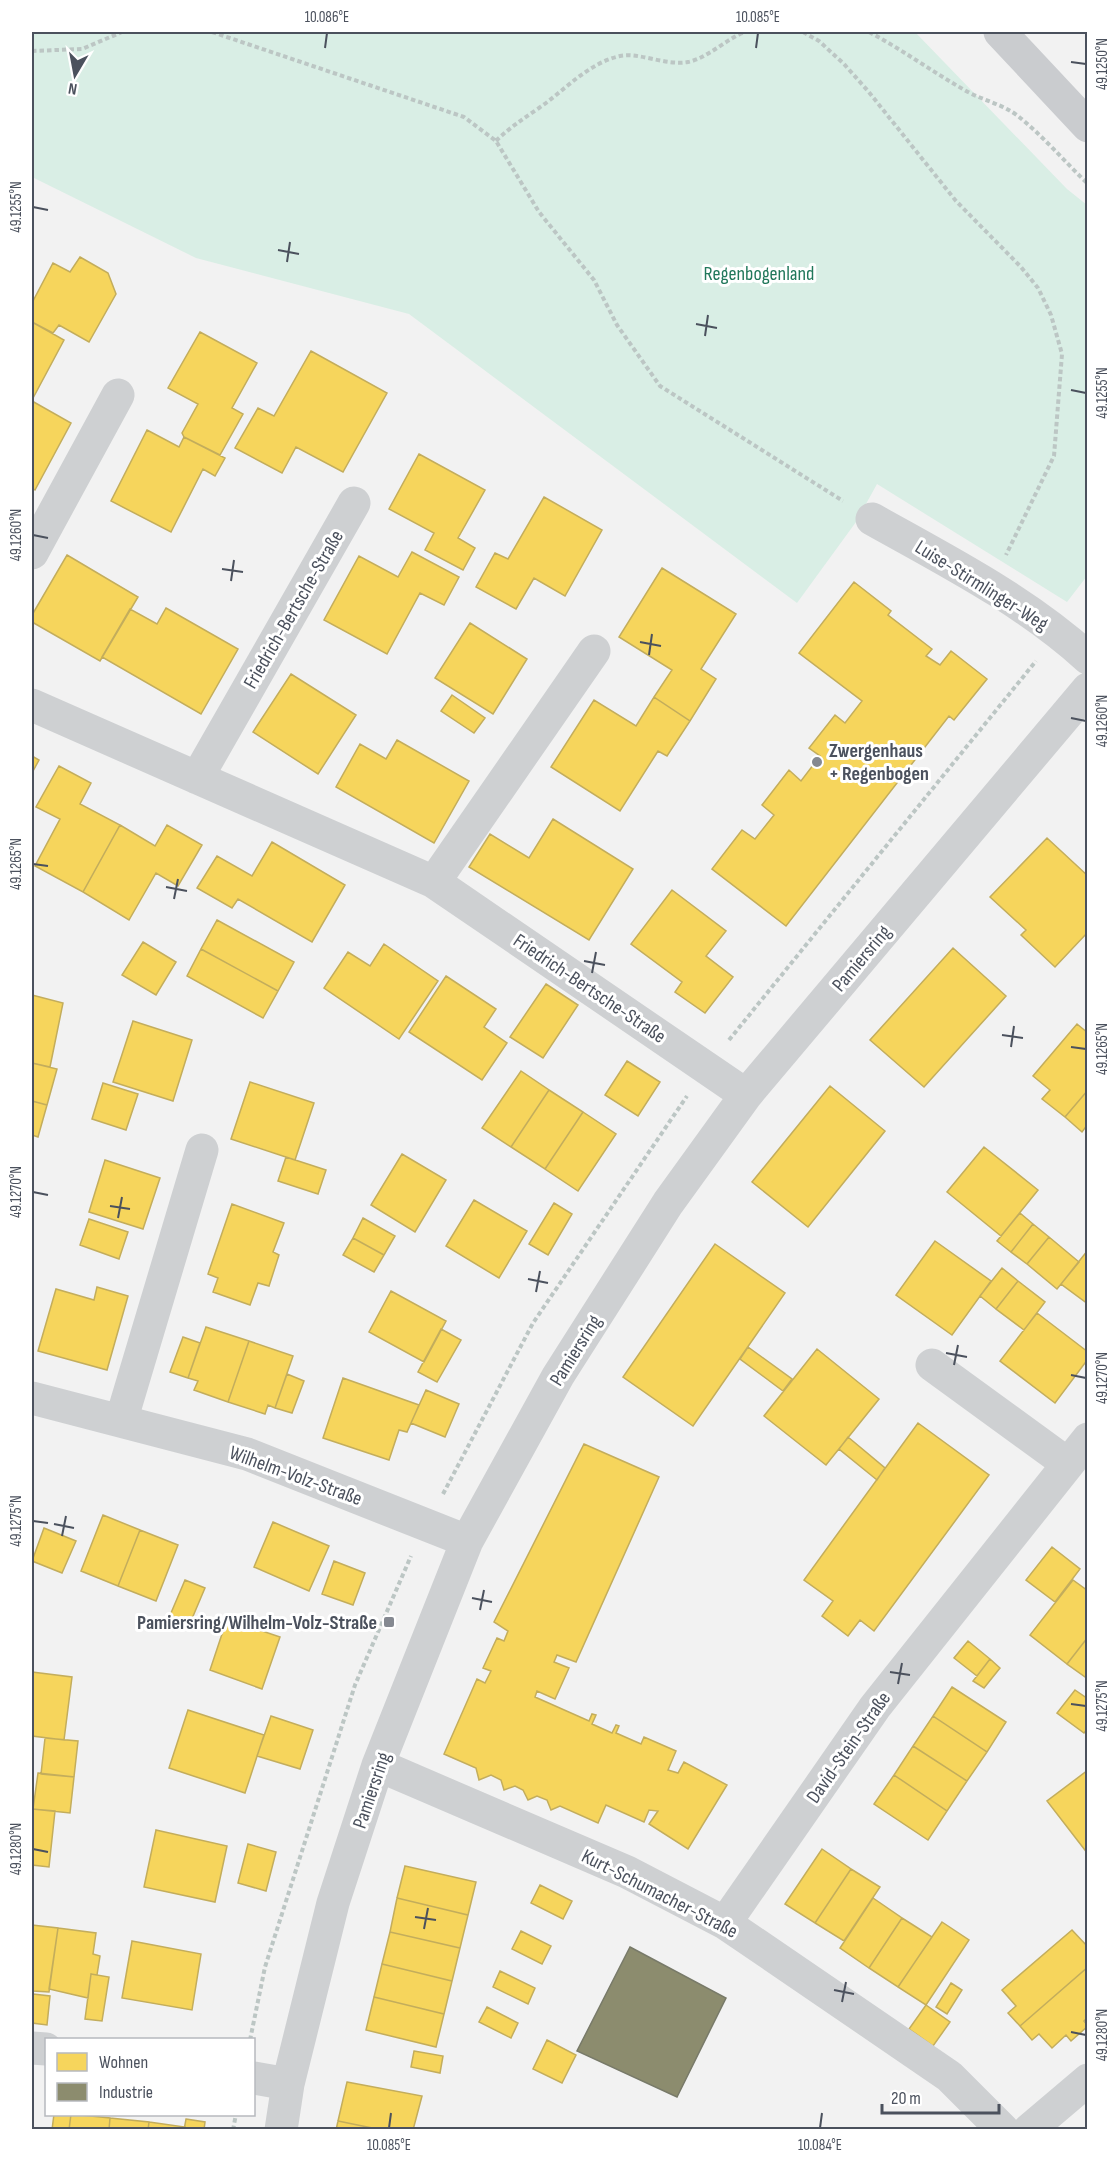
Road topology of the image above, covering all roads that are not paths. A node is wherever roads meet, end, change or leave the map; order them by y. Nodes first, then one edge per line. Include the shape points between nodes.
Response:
1 (1000, 32) edge
2 (1088, 126) edge
3 (118, 395) dead end
4 (354, 503) dead end
5 (872, 519) road end
6 (32, 553) edge
7 (594, 651) dead end
8 (1088, 658) edge
9 (1088, 689) edge
10 (32, 705) edge
11 (197, 778) junction
12 (434, 882) junction
13 (746, 1095) junction
14 (202, 1150) dead end
15 (932, 1365) dead end
16 (32, 1398) edge
17 (121, 1421) junction
18 (1088, 1439) edge
19 (1068, 1464) junction
20 (466, 1541) junction
21 (378, 1765) junction
22 (725, 1923) junction
23 (255, 2078) edge
24 (1088, 2080) edge
25 (288, 2084) junction
26 (280, 2130) edge
27 (1003, 2130) edge
28 (1029, 2130) edge

1 - 2 main road
3 - 6 street
4 - 11 street, Friedrich-Bertsche-Straße
5 - 8 street, Luise-Stirmlinger-Weg via 989,584 1059,632
7 - 12 street
9 - 13 street, Pamiersring
10 - 11 street, Friedrich-Bertsche-Straße
11 - 12 street, Friedrich-Bertsche-Straße
12 - 13 street, Friedrich-Bertsche-Straße
13 - 20 street, Pamiersring via 668,1203 564,1367
14 - 17 street
15 - 19 street
16 - 17 street, Wilhelm-Volz-Straße
17 - 20 street, Wilhelm-Volz-Straße via 247,1454
18 - 19 street, David-Stein-Straße
19 - 22 street, David-Stein-Straße via 875,1707
20 - 21 street, Pamiersring
21 - 22 street, Kurt-Schumacher-Straße via 627,1872
21 - 25 street, Pamiersring via 333,1903
22 - 27 street, Kurt-Schumacher-Straße via 949,2076
23 - 25 street
24 - 28 street
25 - 26 street, Pamiersring

